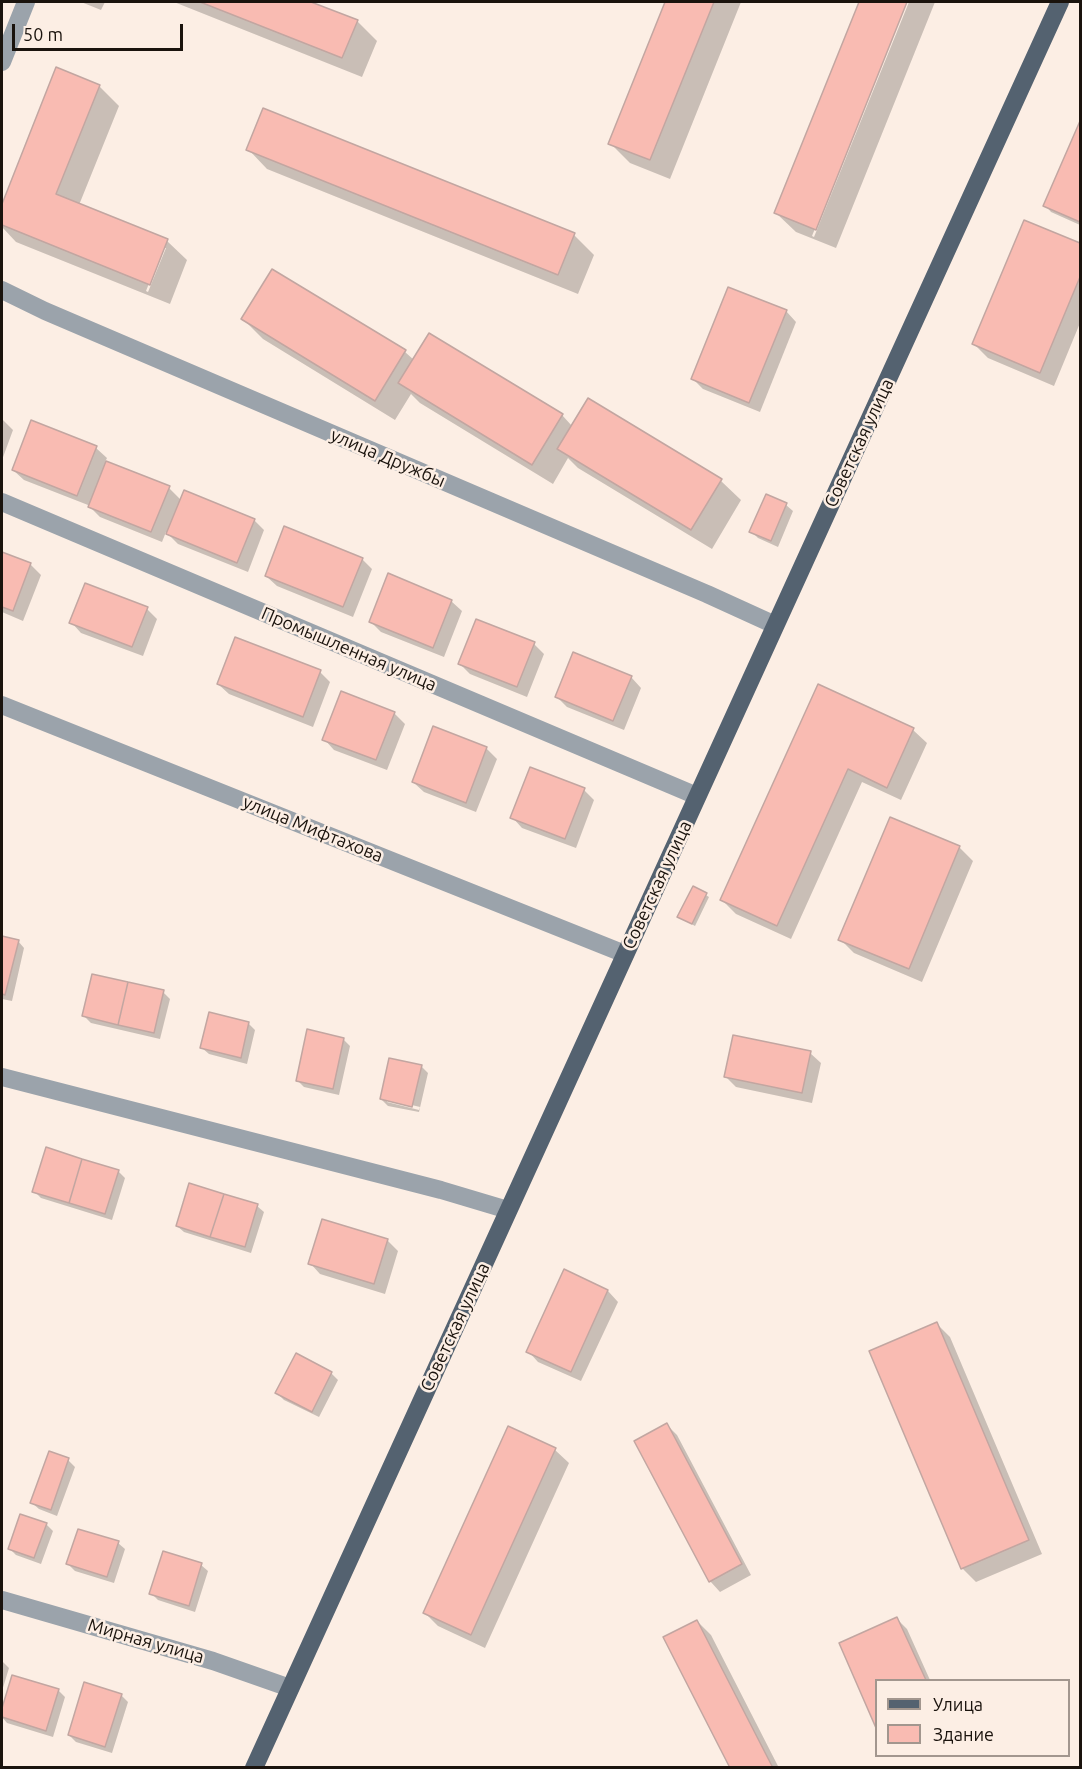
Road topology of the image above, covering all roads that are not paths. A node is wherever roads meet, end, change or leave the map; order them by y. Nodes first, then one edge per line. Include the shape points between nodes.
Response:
1 (26, 2) edge
2 (1060, 2) edge
3 (2, 62) edge
4 (2, 290) edge
5 (2, 502) edge
6 (775, 625) junction
7 (2, 705) edge
8 (697, 796) junction
9 (625, 954) junction
10 (2, 1077) edge
11 (508, 1210) junction
12 (2, 1600) edge
13 (290, 1688) junction
14 (254, 1767) edge

1 - 3 street
2 - 6 main road, Советская улица
4 - 6 street, улица Дружбы
5 - 8 street, Промышленная улица
6 - 8 main road, Советская улица
7 - 9 street, улица Мифтахова
8 - 9 main road, Советская улица
9 - 11 main road, Советская улица
10 - 11 street
11 - 13 main road, Советская улица
12 - 13 street, Мирная улица via 213,1660
13 - 14 main road, Советская улица

